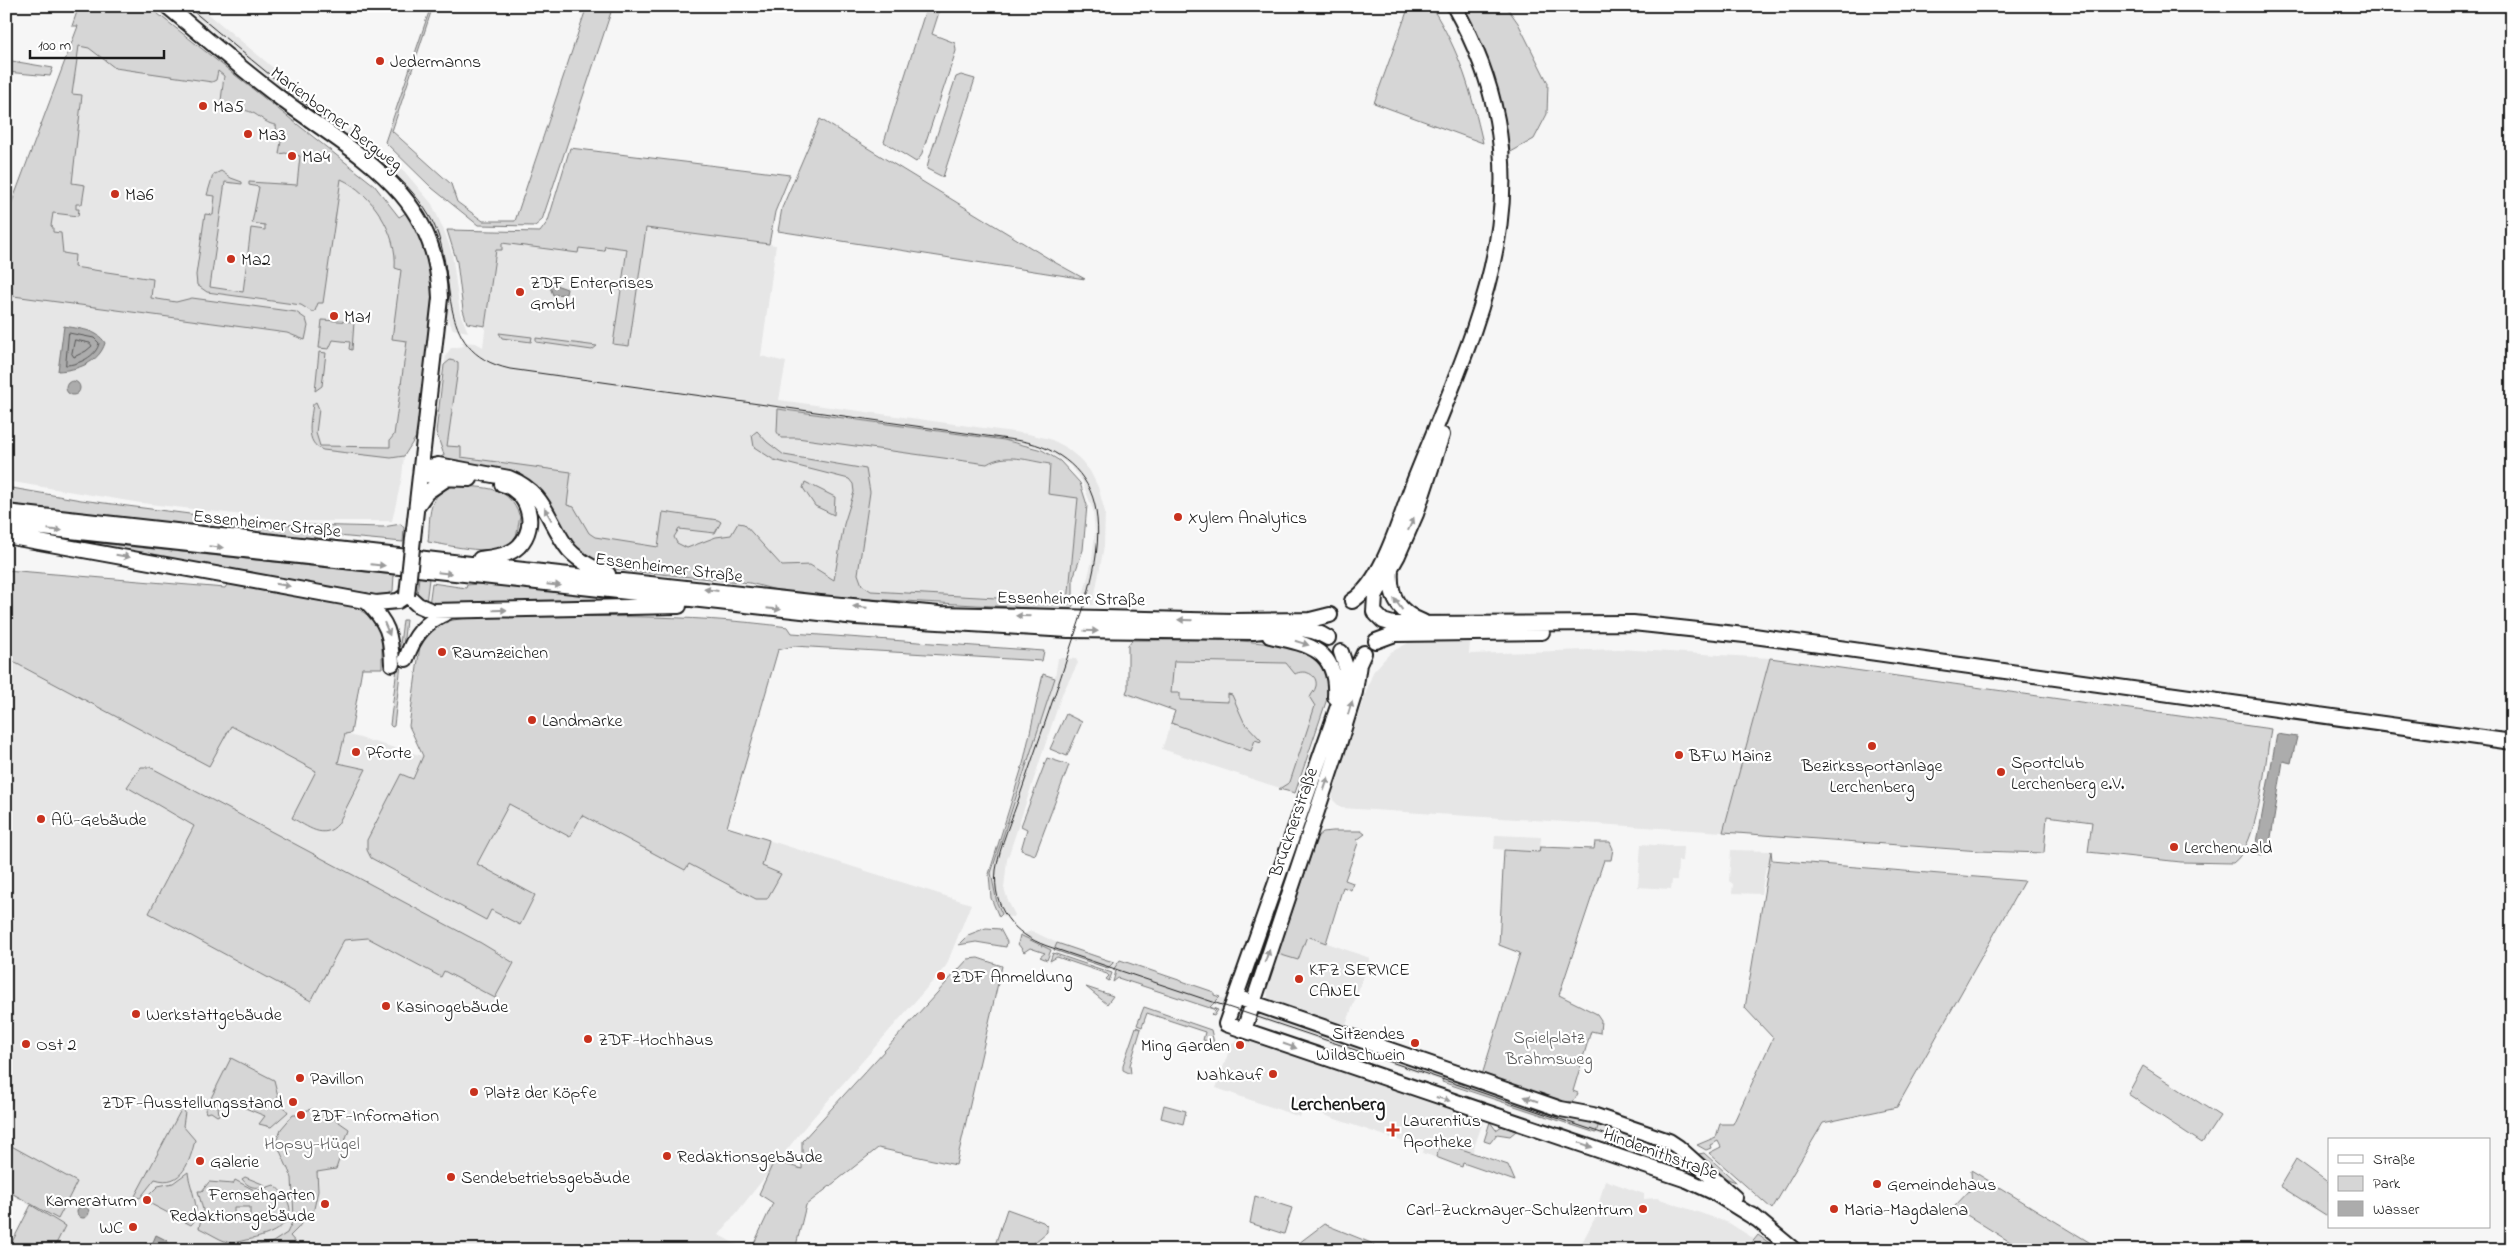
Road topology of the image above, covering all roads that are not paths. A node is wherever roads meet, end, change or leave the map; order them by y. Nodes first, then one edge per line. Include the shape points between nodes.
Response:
1 (167, 6) edge
2 (1454, 6) edge
3 (1456, 376) junction
4 (424, 440) junction
5 (421, 472) junction
6 (447, 473) junction
7 (417, 506) junction
8 (6, 512) edge
9 (6, 524) edge
10 (6, 536) edge
11 (456, 562) junction
12 (1390, 568) junction
13 (620, 580) junction
14 (407, 595) junction
15 (366, 601) junction
16 (1352, 602) junction
17 (725, 604) junction
18 (451, 611) junction
19 (1375, 613) junction
20 (1330, 615) junction
21 (1429, 624) junction
22 (1683, 628) junction
23 (1254, 632) junction
24 (1328, 638) junction
25 (1376, 640) junction
26 (1341, 652) junction
27 (1364, 652) junction
28 (406, 659) dead end
29 (392, 664) dead end
30 (1330, 725) junction
31 (2512, 742) edge
32 (1236, 997) junction
33 (1253, 1003) junction
34 (1244, 1030) junction
35 (1684, 1151) junction
36 (1671, 1174) junction
37 (1758, 1220) junction
38 (1794, 1250) edge

1 - 4 main road, Marienborner Bergweg via 276,96 380,171 417,216 434,255 440,291
2 - 3 main road via 1490,85 1500,128 1504,182 1502,216 1493,264
12 -> 3 main road via 1416,514 1439,446
3 - 16 main road via 1385,555 1366,591
4 - 5 main road, Marienborner Bergweg
4 - 6 main road
5 - 6 main road via 430,476
5 - 7 main road, Marienborner Bergweg
6 - 7 main road
6 - 11 main road via 508,485 522,496 530,522 525,537 512,551 494,558
13 -> 6 main road via 582,562 570,550 543,504 528,488 509,478
7 - 14 main road, Marienborner Bergweg, bridge
8 - 11 main road, Essenheimer Straße
9 -> 17 main road, Essenheimer Straße
10 -> 15 main road
11 - 13 main road, Essenheimer Straße
12 - 19 main road via 1375,596
21 -> 12 main road via 1408,615 1398,605 1390,587
20 -> 13 main road, Essenheimer Straße via 1310,620 1234,621 939,614
14 - 15 main road via 391,602
14 - 18 main road via 427,610
15 -> 29 main road via 382,617 391,637
16 - 19 main road via 1364,604
16 - 20 main road via 1339,605
18 -> 17 main road
17 -> 23 main road, Essenheimer Straße via 856,618 1068,630
18 - 28 main road via 431,620 420,630
19 - 21 main road via 1389,623
19 - 25 main road via 1380,630
20 - 24 main road via 1326,626
21 - 22 main road via 1596,622
22 - 25 main road via 1395,634
22 - 31 main road via 1814,643
23 - 24 main road, Essenheimer Straße via 1315,630
23 -> 30 main road via 1301,642 1324,655 1334,670 1336,681
24 - 26 main road
25 - 27 main road
26 - 27 main road via 1352,655
26 - 30 main road, Brucknerstraße via 1347,670 1342,695
33 -> 27 main road, Brucknerstraße via 1336,754 1355,692 1358,664
30 - 32 main road, Brucknerstraße
32 - 33 main road, Hindemithstraße
32 - 34 main road, Hindemithstraße via 1226,1024
33 - 34 main road
35 -> 33 main road, Hindemithstraße via 1669,1141 1593,1115 1561,1109
34 -> 36 main road, Hindemithstraße
35 - 36 main road via 1682,1165
35 - 37 main road, Hindemithstraße
36 - 37 main road, Hindemithstraße via 1713,1192
37 - 38 main road

